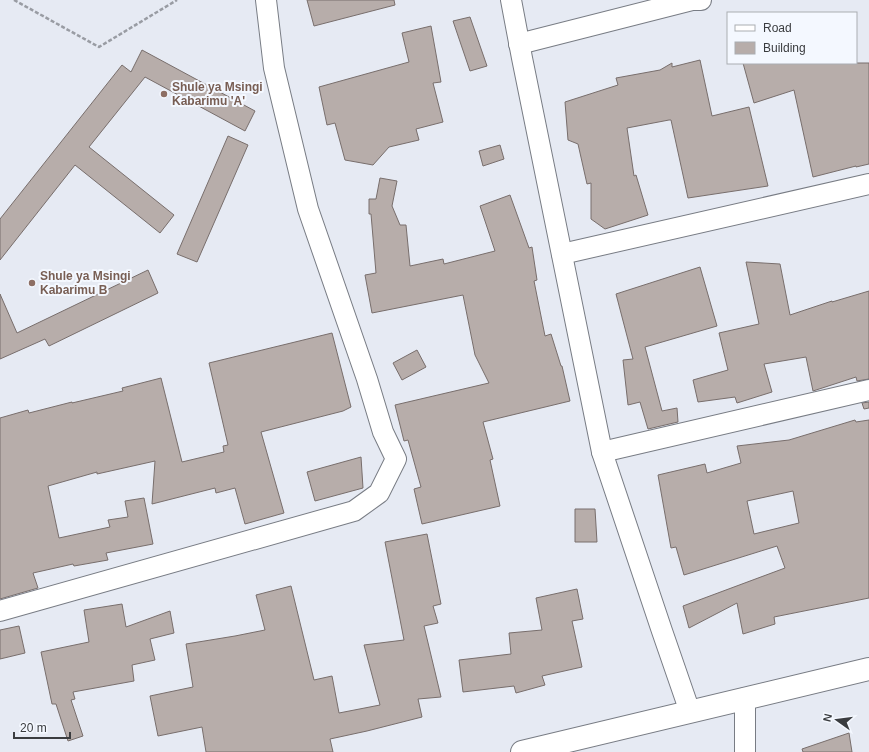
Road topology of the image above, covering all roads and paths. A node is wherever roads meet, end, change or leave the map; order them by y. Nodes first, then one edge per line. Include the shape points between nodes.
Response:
1 (14, 0) edge
2 (177, 0) edge
3 (266, 0) edge
4 (511, 0) edge
5 (701, 0) edge
6 (519, 44) junction
7 (869, 184) edge
8 (562, 254) junction
9 (869, 390) edge
10 (602, 452) junction
11 (0, 611) edge
12 (869, 669) edge
13 (745, 698) junction
14 (690, 712) junction
15 (522, 752) edge
16 (745, 752) edge

1 - 2 path via 99,47
3 - 11 street via 274,68 308,209 383,432 396,460 379,493 354,511
4 - 6 street
5 - 6 street via 692,0
6 - 8 street
7 - 8 street
8 - 10 street
9 - 10 street
10 - 14 street
12 - 13 highway
13 - 14 highway
13 - 16 street
14 - 15 highway

